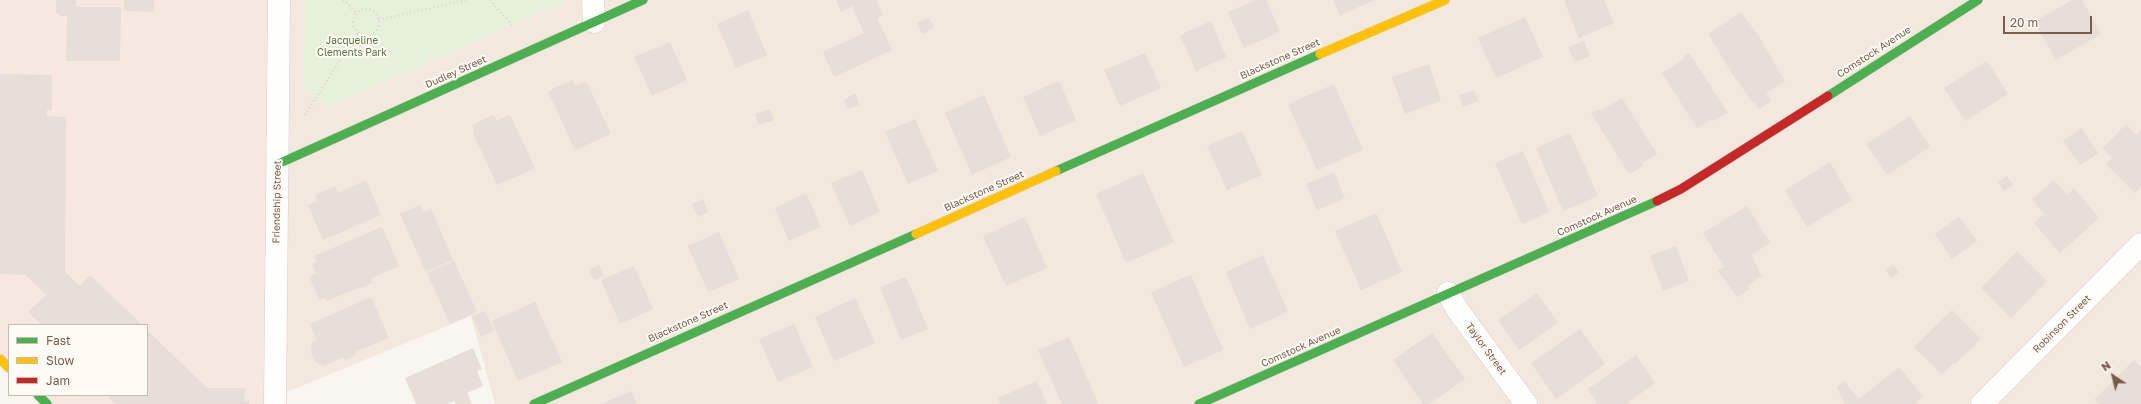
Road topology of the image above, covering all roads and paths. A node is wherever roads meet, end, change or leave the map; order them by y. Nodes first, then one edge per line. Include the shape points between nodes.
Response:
1 (279, 0) edge
2 (343, 0) edge
3 (466, 0) edge
4 (490, 0) edge
5 (593, 0) edge
6 (642, 0) edge
7 (1444, 0) edge
8 (1978, 0) edge
9 (357, 13) junction
10 (379, 20) junction
11 (594, 22) junction
12 (512, 25) dead end
13 (358, 32) junction
14 (304, 117) dead end
15 (278, 164) junction
16 (2141, 244) edge
17 (1448, 293) junction
18 (0, 359) edge
19 (8, 367) edge
20 (39, 396) edge
21 (47, 404) edge
22 (275, 404) edge
23 (534, 404) edge
24 (1199, 404) edge
25 (1526, 404) edge
26 (1982, 404) edge

1 - 15 street, Friendship Street
2 - 9 path
3 - 10 path
4 - 12 path
5 - 11 street
6 - 11 street, Dudley Street
7 - 23 street, Blackstone Street
8 - 17 street, Comstock Avenue via 1680,189 1619,219
9 - 10 path via 364,10 372,11
9 - 13 path via 353,22
10 - 13 path via 378,28 372,34
11 - 15 street, Dudley Street
13 - 14 path
15 - 22 street, Friendship Street
16 - 26 street, Robinson Street
17 - 24 street, Comstock Avenue
17 - 25 street, Taylor Street
18 - 19 street
20 - 21 street

